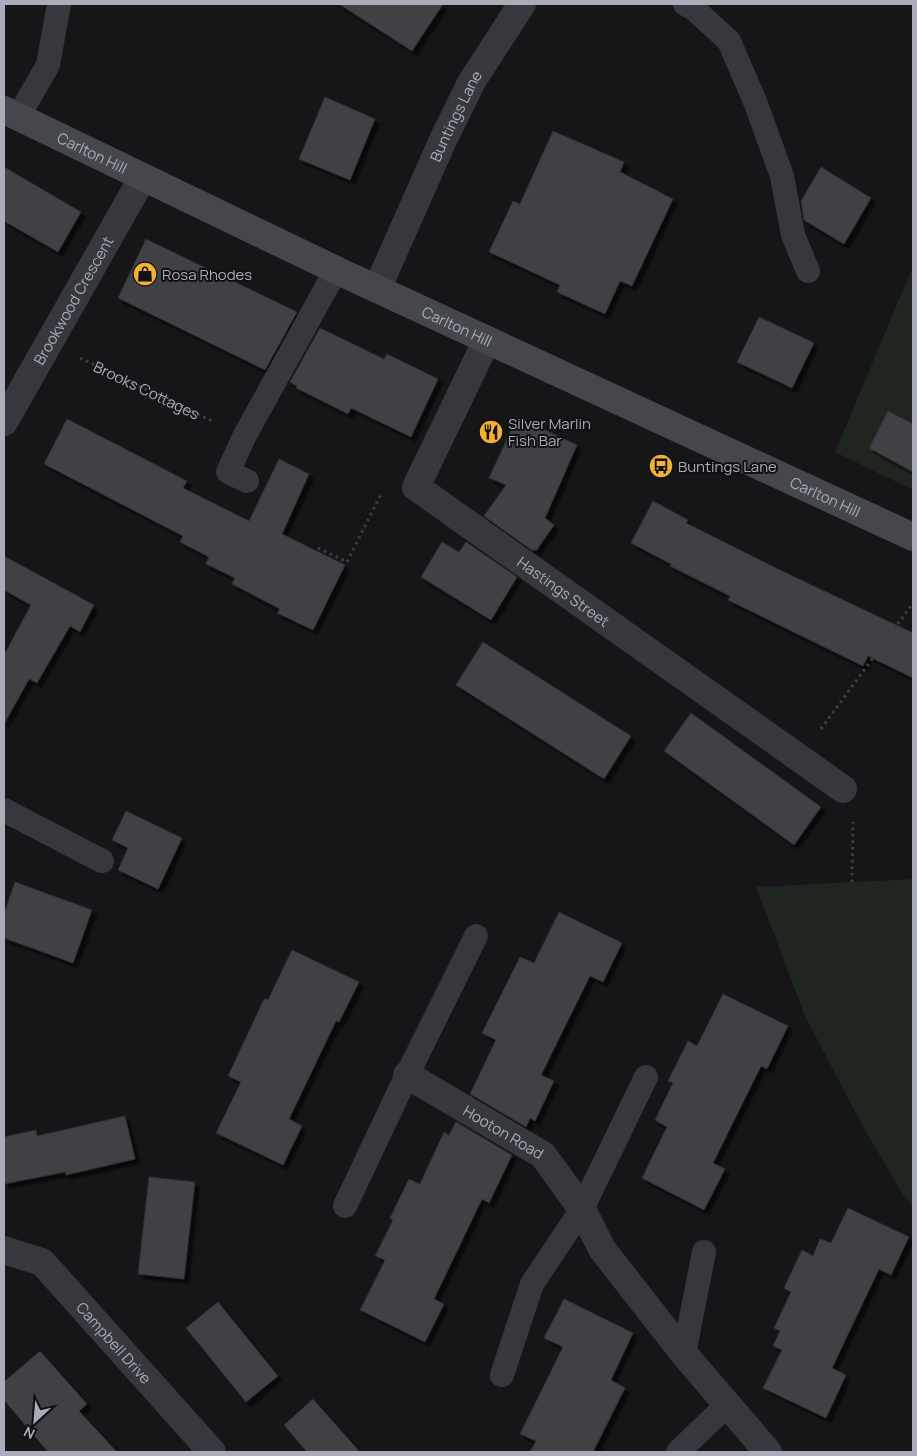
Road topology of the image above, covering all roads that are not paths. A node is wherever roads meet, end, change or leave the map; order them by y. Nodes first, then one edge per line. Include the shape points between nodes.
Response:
1 (59, 4) edge
2 (522, 4) edge
3 (686, 4) edge
4 (11, 113) edge
5 (142, 177) junction
6 (336, 270) junction
7 (808, 271) dead end
8 (377, 289) junction
9 (487, 340) junction
10 (4, 422) edge
11 (247, 481) dead end
12 (913, 537) edge
13 (843, 790) dead end
14 (4, 810) edge
15 (102, 861) dead end
16 (476, 936) dead end
17 (406, 1076) junction
18 (646, 1077) dead end
19 (345, 1206) dead end
20 (582, 1209) junction
21 (4, 1250) edge
22 (704, 1252) dead end
23 (684, 1354) junction
24 (502, 1375) dead end
25 (727, 1405) junction
26 (212, 1452) edge
27 (678, 1452) edge
28 (768, 1452) edge

1 - 4 lane via 48,65
2 - 8 street, Buntings Lane via 472,81
3 - 7 lane via 729,41 782,176 793,234
4 - 5 main road, Carlton Hill
5 - 6 main road, Carlton Hill
5 - 10 street, Brookwood Crescent
6 - 8 main road, Carlton Hill
6 - 11 lane via 228,472
8 - 9 main road, Carlton Hill
9 - 12 main road, Carlton Hill
9 - 13 street, Hastings Street via 416,487
14 - 15 lane
16 - 17 lane
17 - 19 lane
17 - 20 street, Hooton Road via 543,1155
18 - 20 lane
20 - 23 street, Hooton Road via 602,1249
20 - 24 lane via 532,1284
21 - 26 street, Campbell Drive via 42,1262
22 - 23 lane
23 - 25 street, Hooton Road
25 - 27 lane
25 - 28 street, Hooton Road

